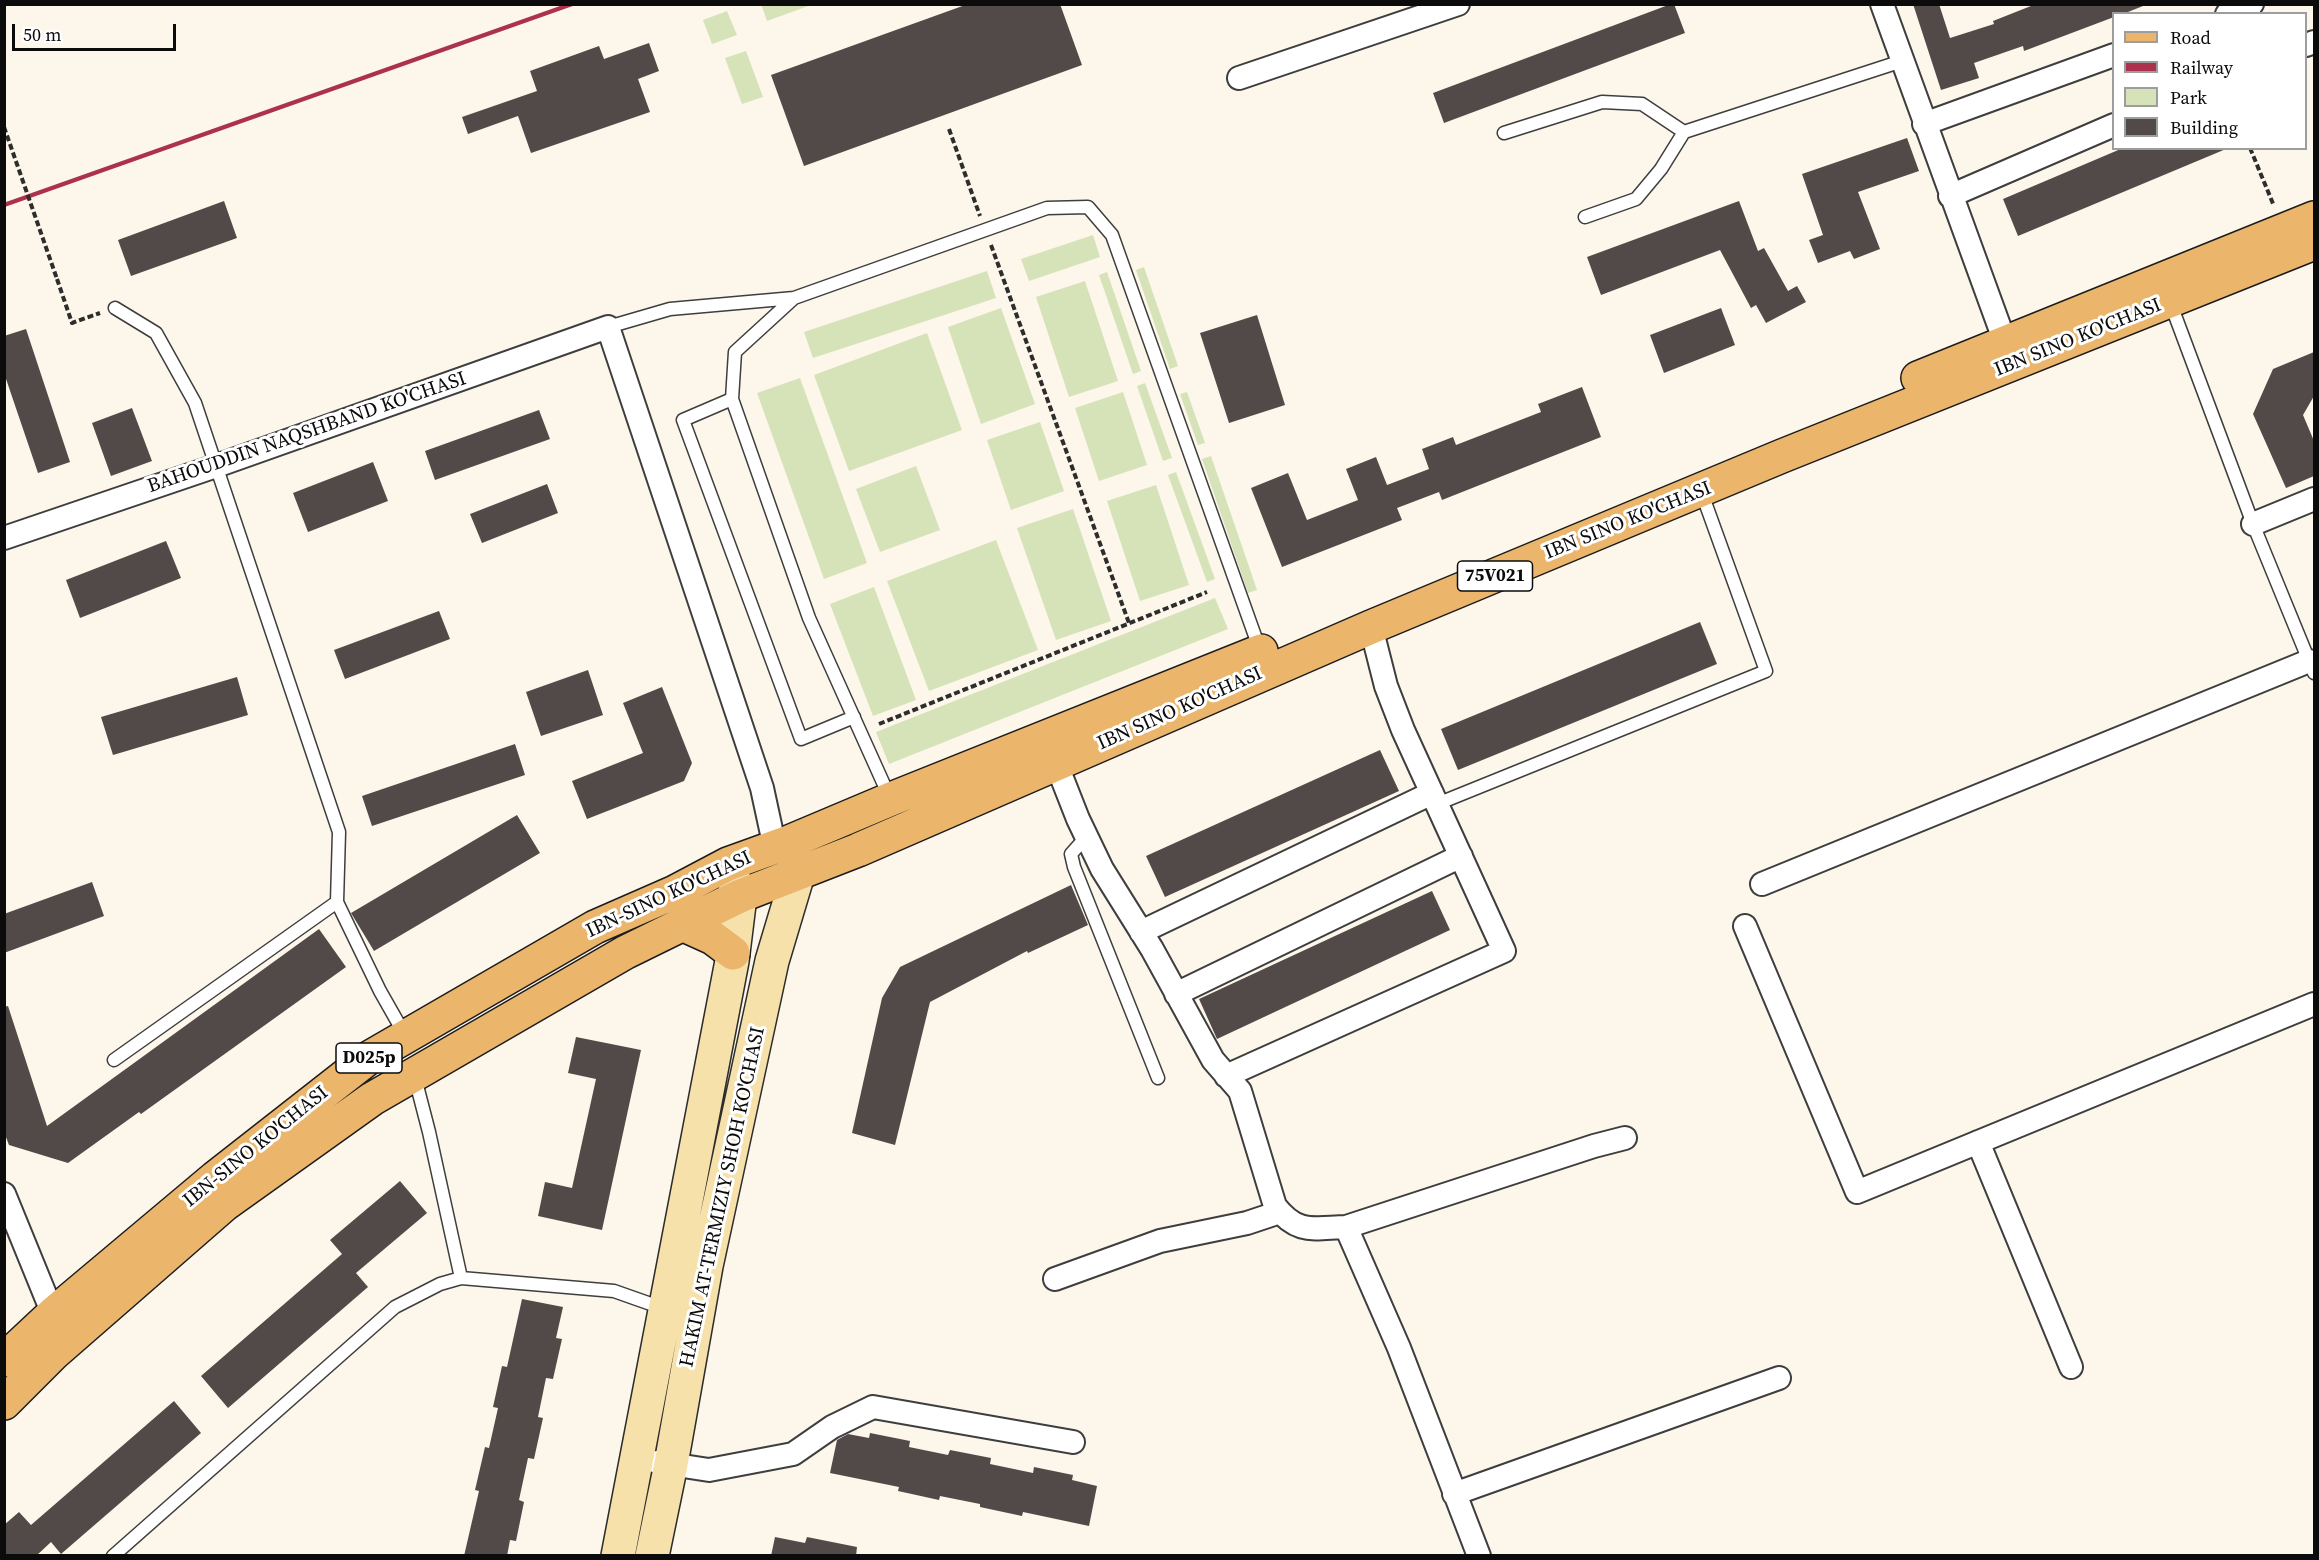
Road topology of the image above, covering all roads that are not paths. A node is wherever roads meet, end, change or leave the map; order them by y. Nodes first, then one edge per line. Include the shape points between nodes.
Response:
1 (1458, 4) edge
2 (1882, 4) edge
3 (2252, 4) edge
4 (2232, 12) edge
5 (2112, 56) edge
6 (1902, 61) junction
7 (1239, 78) dead end
8 (1924, 123) junction
9 (2112, 126) edge
10 (1684, 132) junction
11 (1504, 133) dead end
12 (1950, 196) junction
13 (1585, 217) dead end
14 (2314, 218) edge
15 (2314, 243) edge
16 (794, 298) junction
17 (2169, 301) junction
18 (115, 308) road end
19 (608, 327) junction
20 (2005, 342) junction
21 (732, 399) junction
22 (216, 466) junction
23 (1701, 491) junction
24 (2314, 499) edge
25 (2253, 524) junction
26 (4, 538) edge
27 (1371, 627) junction
28 (1260, 651) junction
29 (2312, 667) edge
30 (854, 717) junction
31 (1056, 763) junction
32 (891, 799) junction
33 (1434, 799) junction
34 (1087, 836) junction
35 (782, 845) junction
36 (1461, 856) junction
37 (728, 864) junction
38 (798, 874) junction
39 (1762, 884) dead end
40 (740, 896) junction
41 (337, 902) junction
42 (682, 924) junction
43 (1745, 926) dead end
44 (1141, 932) junction
45 (733, 953) junction
46 (1176, 994) junction
47 (2314, 1004) edge
48 (405, 1036) junction
49 (114, 1060) dead end
50 (414, 1075) junction
51 (1226, 1076) junction
52 (1158, 1078) dead end
53 (1625, 1138) dead end
54 (1978, 1142) junction
55 (4, 1194) edge
56 (1280, 1212) junction
57 (1346, 1227) junction
58 (461, 1278) junction
59 (1055, 1279) dead end
60 (666, 1309) junction
61 (53, 1314) junction
62 (4, 1360) edge
63 (2071, 1367) dead end
64 (1779, 1378) dead end
65 (4, 1403) edge
66 (1073, 1442) dead end
67 (638, 1458) junction
68 (671, 1464) junction
69 (1454, 1494) junction
70 (113, 1556) edge
71 (618, 1556) edge
72 (652, 1556) edge
73 (1479, 1556) edge

1 - 7 street
2 - 6 street
3 - 4 street
5 - 8 street
6 - 8 street
6 - 10 lane
8 - 12 street
9 - 12 street
10 - 11 lane via 1642,104 1602,102
10 - 13 lane via 1636,199
12 - 20 street
14 - 20 main road, IBN SINO KO'CHASI / 75V021
15 - 17 main road, IBN SINO KO'CHASI / 75V021
16 - 19 lane via 670,309
16 - 21 lane via 735,351
16 - 28 lane via 1047,208 1088,207 1112,235
17 - 23 main road, IBN SINO KO'CHASI / 75V021
17 - 25 lane
18 - 22 lane via 156,333 195,404
19 - 22 street, BAHOUDDIN NAQSHBAND KO'CHASI
19 - 35 street
20 - 28 main road, IBN SINO KO'CHASI / 75V021
21 - 30 lane via 810,618
21 - 30 lane via 683,420 801,739
22 - 26 street, BAHOUDDIN NAQSHBAND KO'CHASI
22 - 41 lane via 339,832
23 - 27 main road, IBN SINO KO'CHASI / 75V021
23 - 33 lane via 1766,671
24 - 25 street
25 - 29 lane
27 - 31 main road, IBN SINO KO'CHASI / 75V021
27 - 33 street via 1386,686
28 - 32 main road, IBN SINO KO'CHASI / 75V021
29 - 39 street
30 - 32 lane
31 - 34 street
31 - 38 main road, IBN SINO KO'CHASI / 75V021
32 - 35 main road, IBN SINO KO'CHASI / 75V021
33 - 36 street
33 - 44 street
34 - 44 street via 1102,869
34 - 52 lane via 1071,854 1074,867
35 - 37 main road, IBN-SINO KO'CHASI / D025p
35 - 38 main road
36 - 46 street
36 - 51 street via 1504,951
37 - 40 main road, HAKIM AT-TERMIZIY SHOH KO'CHASI
37 - 48 main road, IBN-SINO KO'CHASI / D025p via 595,927
38 - 40 main road, IBN SINO KO'CHASI / 75V021
38 - 68 main road, HAKIM AT-TERMIZIY SHOH KO'CHASI via 772,961 711,1244
40 - 42 main road, IBN SINO KO'CHASI / 75V021
40 - 45 main road, HAKIM AT-TERMIZIY SHOH KO'CHASI
41 - 48 lane
41 - 49 lane
42 - 45 main road via 713,938
42 - 50 main road, IBN-SINO KO'CHASI / D025p via 626,952
43 - 54 street via 1857,1192
44 - 46 street
45 - 60 main road, HAKIM AT-TERMIZIY SHOH KO'CHASI
46 - 51 street
47 - 54 street
48 - 61 main road, IBN-SINO KO'CHASI / D025p via 367,1059 215,1178
50 - 58 lane
50 - 65 main road, IBN-SINO KO'CHASI / D025p via 372,1099 225,1204 53,1354
51 - 56 street via 1240,1091
53 - 57 street
54 - 63 street
55 - 61 street
56 - 57 street via 1303,1229
56 - 59 street via 1160,1241
57 - 69 street via 1399,1348
58 - 60 lane via 614,1291
58 - 70 lane via 395,1307
60 - 67 main road, HAKIM AT-TERMIZIY SHOH KO'CHASI
61 - 62 main road, IBN-SINO KO'CHASI / D025p
64 - 69 street
66 - 68 street via 873,1407 832,1427 793,1454 709,1470
67 - 68 street
67 - 71 main road, HAKIM AT-TERMIZIY SHOH KO'CHASI
68 - 72 main road, HAKIM AT-TERMIZIY SHOH KO'CHASI
69 - 73 street

